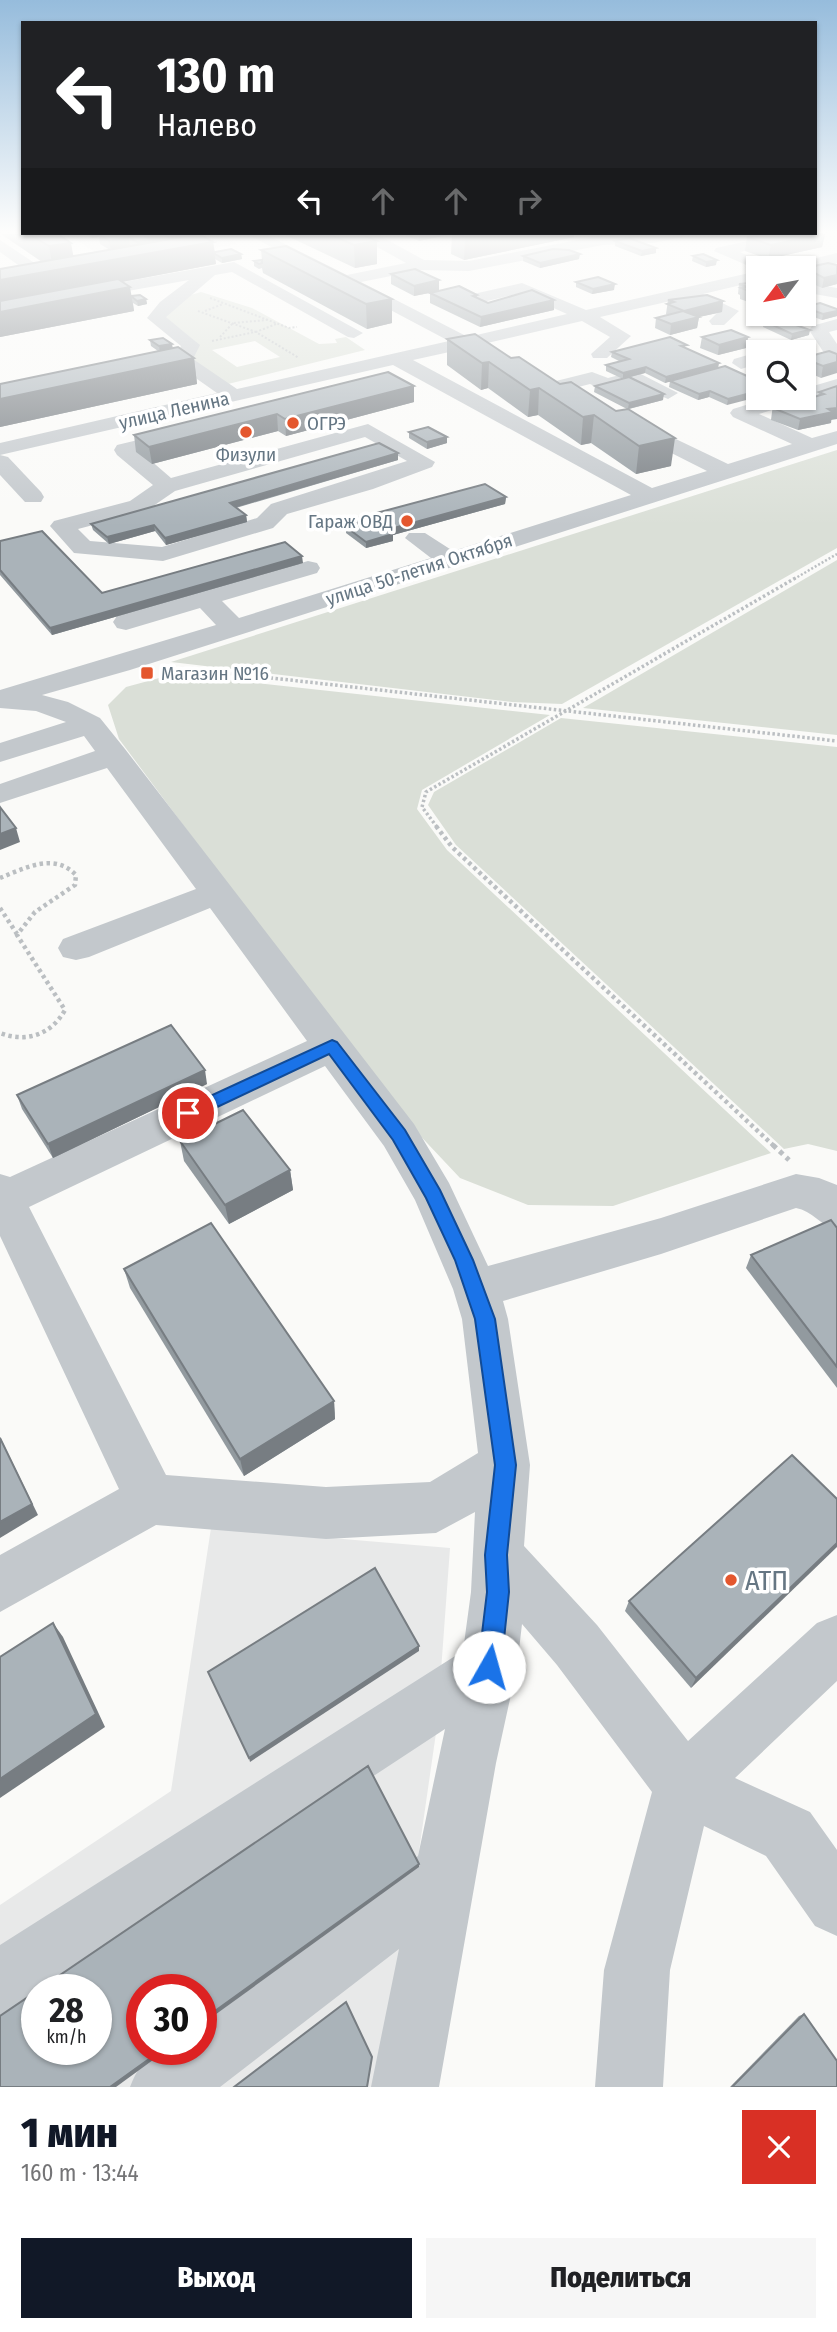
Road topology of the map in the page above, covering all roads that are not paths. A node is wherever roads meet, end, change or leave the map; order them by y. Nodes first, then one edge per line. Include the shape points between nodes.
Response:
1 (167, 331) edge
2 (351, 331) edge
3 (443, 331) edge
4 (517, 331) edge
5 (613, 331) edge
6 (819, 331) edge
7 (354, 333) edge
8 (466, 343) junction
9 (187, 353) junction
10 (600, 354) dead end
11 (816, 356) edge
12 (494, 357) edge
13 (835, 357) edge
14 (396, 359) junction
15 (132, 373) edge
16 (837, 385) edge
17 (816, 391) edge
18 (668, 393) dead end
19 (224, 398) junction
20 (580, 399) edge
21 (750, 410) edge
22 (605, 412) edge
23 (243, 417) edge
24 (211, 429) edge
25 (267, 432) edge
26 (837, 437) edge
27 (810, 445) junction
28 (0, 449) edge
29 (296, 451) junction
30 (0, 462) edge
31 (725, 471) junction
32 (167, 485) junction
33 (648, 495) junction
34 (33, 497) dead end
35 (417, 538) dead end
36 (449, 559) junction
37 (308, 568) dead end
38 (205, 598) junction
39 (126, 622) dead end
40 (234, 628) junction
41 (120, 664) junction
42 (0, 698) edge
43 (90, 724) junction
44 (0, 753) edge
45 (114, 755) junction
46 (0, 794) edge
47 (218, 893) junction
48 (76, 948) dead end
49 (332, 1046) junction
50 (1, 1197) edge
51 (837, 1213) edge
52 (475, 1289) junction
53 (505, 1465) junction
54 (150, 1499) junction
55 (496, 1555) junction
56 (0, 1585) edge
57 (837, 1643) edge
58 (489, 1667) junction
59 (684, 1785) junction
60 (446, 1873) junction
61 (837, 1904) edge
62 (0, 1983) edge
63 (164, 2087) edge
64 (405, 2087) edge
65 (629, 2087) edge

1 - 9 street
2 - 7 street
3 - 8 street
4 - 8 street, улица Ленина
5 - 10 street via 622,336
6 - 13 street
8 - 12 street
8 - 14 street, улица Ленина
9 - 15 street
9 - 19 street
11 - 13 street
14 - 19 street, улица Ленина
14 - 33 street
16 - 17 street
18 - 20 street via 635,377 606,385 592,378 549,384
19 - 23 street
19 - 28 street, улица Ленина
21 - 27 street via 740,413
22 - 31 street
24 - 32 street via 125,450
25 - 29 street
26 - 27 street, улица 50-летия Октября
27 - 31 street, улица 50-летия Октября
29 - 32 street
29 - 32 street via 368,430 424,462 279,509 265,523 163,554 83,548 62,526 138,506
30 - 34 street
31 - 33 street, улица 50-летия Октября
33 - 36 street, улица 50-летия Октября
35 - 36 street
36 - 40 street, улица 50-летия Октября
37 - 38 street
38 - 39 street
38 - 40 street
40 - 41 street, улица 50-летия Октября
41 - 42 street, улица 50-летия Октября
41 - 43 street via 100,680 89,700
42 - 43 street via 28,699 65,709
43 - 44 street
43 - 45 street
45 - 46 street
45 - 47 street
47 - 48 street
47 - 49 street
49 - 50 street
49 - 52 street via 399,1135 434,1195
50 - 54 street
51 - 52 street via 819,1195 796,1191 661,1236
52 - 53 street via 485,1319
53 - 54 street via 436,1507 326,1513
53 - 55 street
54 - 56 street
55 - 58 street via 498,1592
55 - 59 street via 577,1645
57 - 59 street
58 - 60 street
58 - 62 street
59 - 61 street via 788,1834
59 - 65 street via 637,1970
60 - 63 street
60 - 64 street

